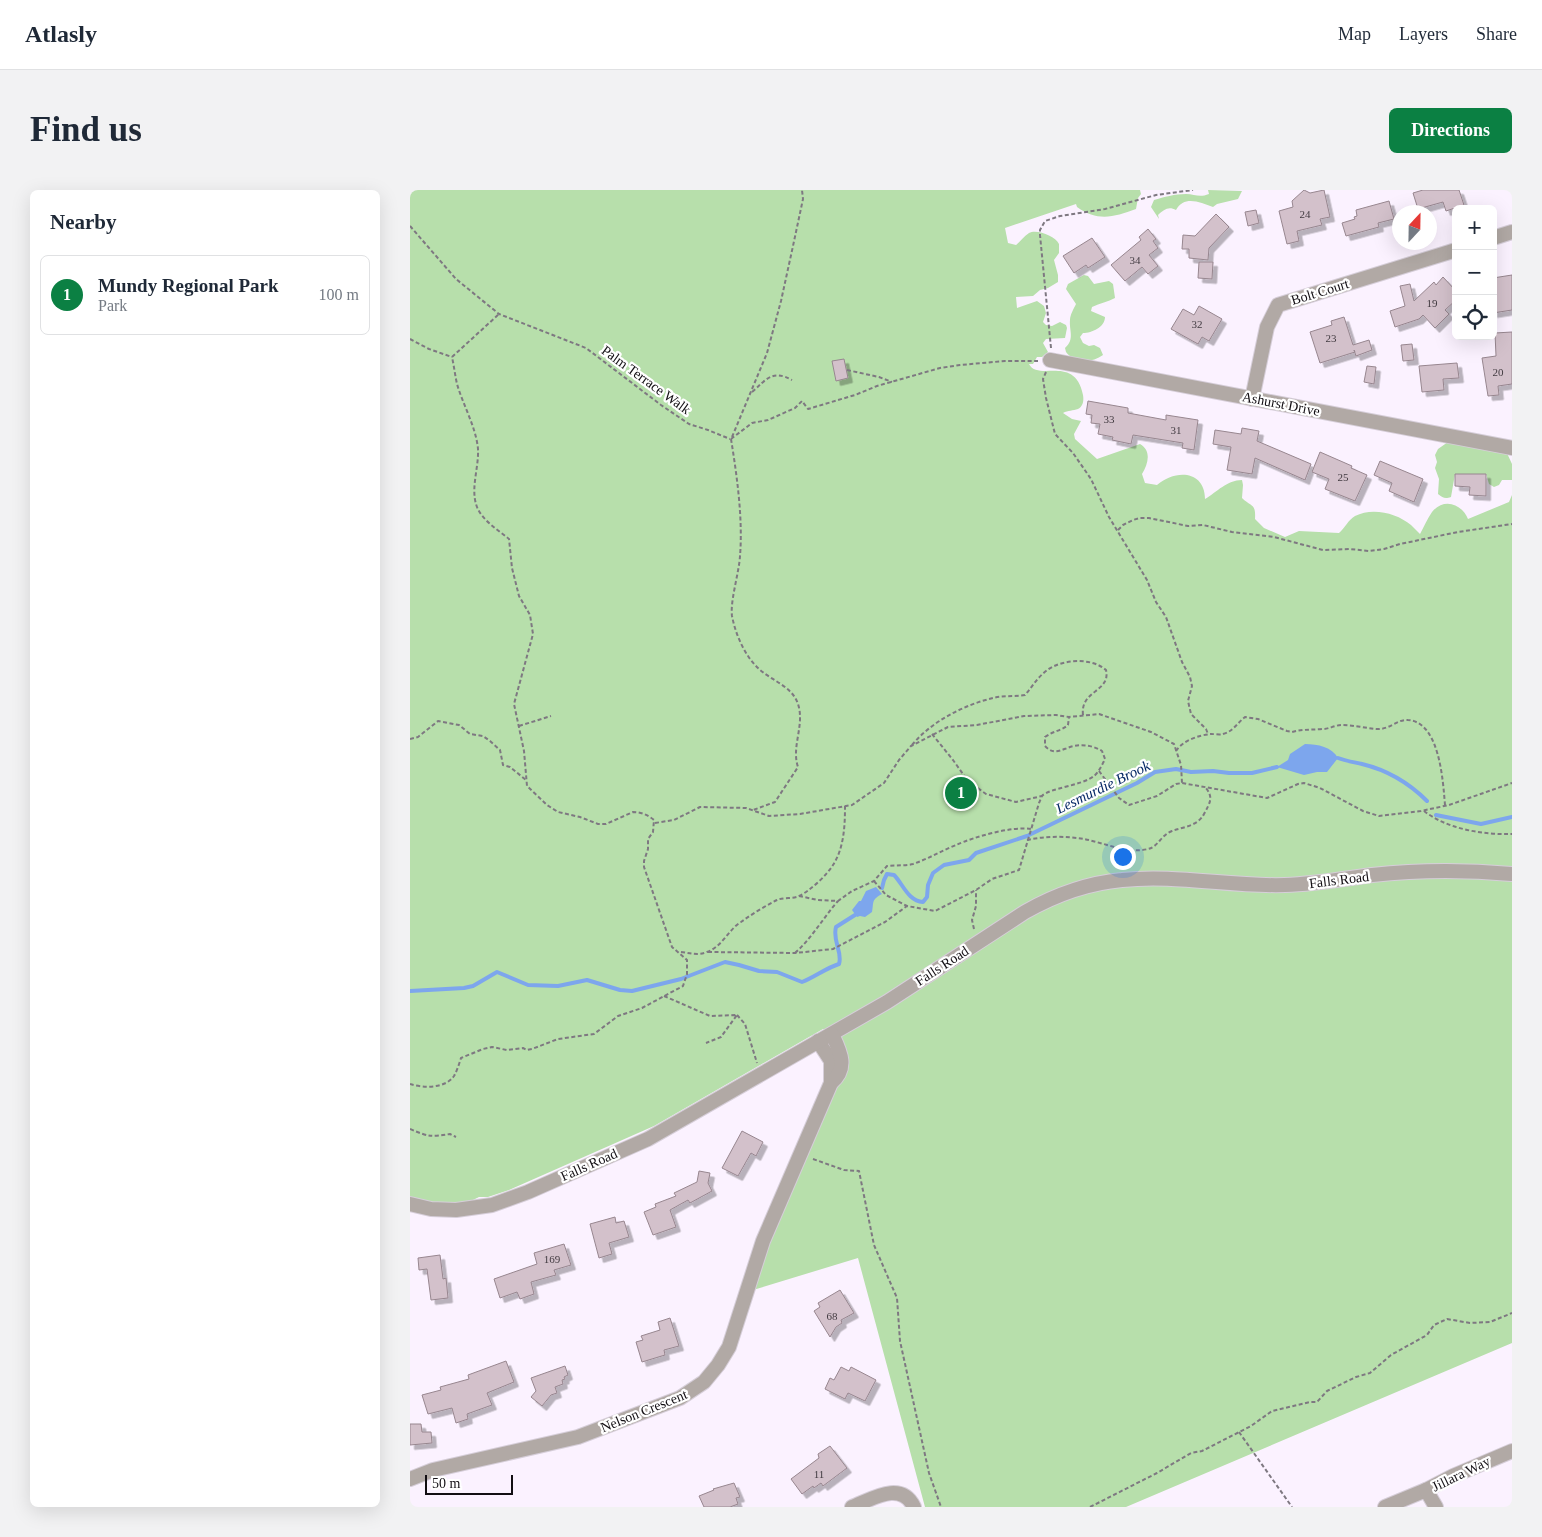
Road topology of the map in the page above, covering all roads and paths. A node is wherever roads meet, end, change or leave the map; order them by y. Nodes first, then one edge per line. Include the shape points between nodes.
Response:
1 (802, 190) edge
2 (1194, 190) edge
3 (410, 226) edge
4 (1512, 232) edge
5 (1497, 237) edge
6 (1452, 251) edge
7 (499, 314) junction
8 (410, 339) edge
9 (452, 357) junction
10 (1050, 360) junction
11 (847, 370) dead end
12 (792, 380) dead end
13 (892, 382) junction
14 (750, 393) junction
15 (1252, 398) junction
16 (731, 440) junction
17 (1512, 448) edge
18 (1512, 524) edge
19 (1118, 530) junction
20 (1084, 715) junction
21 (550, 716) dead end
22 (1069, 717) junction
23 (519, 726) junction
24 (932, 734) junction
25 (1208, 734) junction
26 (410, 739) edge
27 (911, 746) junction
28 (1176, 750) junction
29 (1098, 771) junction
30 (527, 780) junction
31 (1182, 783) junction
32 (1512, 783) edge
33 (1205, 787) junction
34 (1042, 796) junction
35 (845, 806) junction
36 (1445, 806) junction
37 (753, 810) junction
38 (1424, 810) junction
39 (655, 823) junction
40 (1031, 829) junction
41 (1512, 834) edge
42 (1027, 840) junction
43 (1512, 874) edge
44 (874, 881) junction
45 (976, 890) junction
46 (799, 896) junction
47 (838, 901) junction
48 (907, 906) junction
49 (982, 940) junction
50 (680, 952) junction
51 (708, 952) junction
52 (795, 953) junction
53 (664, 996) junction
54 (737, 1015) junction
55 (832, 1034) junction
56 (818, 1041) junction
57 (706, 1043) dead end
58 (764, 1073) junction
59 (832, 1083) junction
60 (410, 1084) edge
61 (410, 1129) edge
62 (456, 1137) dead end
63 (801, 1154) junction
64 (410, 1204) edge
65 (1512, 1313) edge
66 (1239, 1432) junction
67 (1512, 1451) edge
68 (410, 1479) edge
69 (1426, 1490) junction
70 (852, 1507) edge
71 (914, 1507) edge
72 (941, 1507) edge
73 (1090, 1507) edge
74 (1292, 1507) edge
75 (1385, 1507) edge
76 (1436, 1507) edge

1 - 14 path via 781,302 767,353
2 - 10 path via 1156,195 1045,222 1040,235 1049,315
3 - 7 path, Palm Terrace Walk via 456,279
4 - 5 street
6 - 15 street, Bolt Court via 1278,305 1267,327
7 - 9 path
7 - 16 path, Palm Terrace Walk via 586,348 689,424
8 - 9 path
9 - 23 path via 478,449 474,493 477,507 489,523 509,539 519,596 530,615 533,634 514,704
10 - 13 path via 960,365
10 - 15 street, Ashurst Drive
10 - 19 path via 1043,379 1055,434 1080,462
11 - 13 path
12 - 14 path via 772,376
13 - 16 path via 808,409 802,401 795,408 768,420 752,423
14 - 16 path
15 - 17 street, Ashurst Drive
16 - 37 path via 740,528 740,556 732,613 736,633 758,668 791,692 798,704 800,719 795,758 798,767 775,802
18 - 19 path via 1369,551 1323,550 1274,537 1149,518 1133,520
19 - 25 path via 1166,617 1190,677 1191,714
20 - 22 path
20 - 27 path via 1086,698 1104,684 1106,670 1088,662 1069,663 1044,673 1025,695 996,697 947,716
20 - 28 path via 1098,714 1151,732 1174,744
21 - 23 path
22 - 24 path via 1024,716 948,727
22 - 29 path via 1064,729 1045,738 1045,746 1057,752 1077,745 1090,745 1102,750 1105,759
23 - 30 path
24 - 27 path
24 - 34 path via 968,781 986,794 1016,802
25 - 28 path via 1180,744
25 - 36 path via 1223,734 1235,728 1245,717 1292,732 1341,725 1386,729 1410,720 1428,732 1433,741 1440,760
26 - 30 path via 418,737 438,721 459,726 496,746 503,765
27 - 35 path via 884,783 852,805
28 - 31 path
29 - 31 path via 1117,796 1129,805
29 - 34 path via 1088,779
30 - 39 path via 530,790 561,813 606,824 637,812 649,816
31 - 33 path
32 - 36 path
33 - 38 path via 1267,798 1304,784 1320,788 1379,816
33 - 42 path via 1211,798 1198,822 1166,833 1148,849 1120,848 1074,837
34 - 40 path
35 - 37 path via 769,816
35 - 46 path via 843,838 833,866
36 - 38 path
37 - 39 path via 700,807 674,820
38 - 41 path via 1440,821 1470,831
39 - 50 path via 648,839 644,867 672,946
40 - 42 path
40 - 44 path via 1006,830 957,844 911,865 886,866
42 - 45 path via 1018,870 997,876
43 - 49 street, Falls Road via 1410,872 1280,886 1169,879 1123,880 1084,887 1050,899
44 - 47 path
44 - 48 path via 886,895
45 - 48 path via 935,911
45 - 49 path via 972,924
46 - 47 path
46 - 51 path via 778,899 745,919
47 - 52 path via 810,939
48 - 52 path via 885,922 833,949
49 - 55 street, Falls Road
50 - 51 path
50 - 53 path via 687,960 686,982
51 - 52 path
53 - 54 path via 710,1016
53 - 60 path via 618,1016 594,1034 558,1039 526,1050 483,1049 462,1058 453,1077 437,1086
54 - 57 path via 721,1037
54 - 58 path via 744,1024 758,1065
55 - 56 street, Falls Road
55 - 59 street, Nelson Crescent via 842,1063
56 - 58 street, Falls Road
56 - 59 street, Nelson Crescent via 831,1061
58 - 64 street, Falls Road via 656,1135 515,1198 468,1210 436,1210
59 - 63 street, Nelson Crescent
61 - 62 path via 438,1137 450,1134
63 - 68 street, Nelson Crescent via 763,1240 729,1347 704,1382 676,1400 584,1435 433,1470
63 - 72 path via 844,1170 859,1171 874,1245 896,1298 900,1341 929,1473
65 - 66 path via 1490,1322 1447,1319 1370,1372 1327,1391 1317,1402 1272,1411
66 - 73 path via 1202,1452 1191,1453
66 - 74 path
67 - 69 street, Jillara Way
69 - 75 street
69 - 76 street, Jillara Way
70 - 71 street via 889,1492 900,1493

